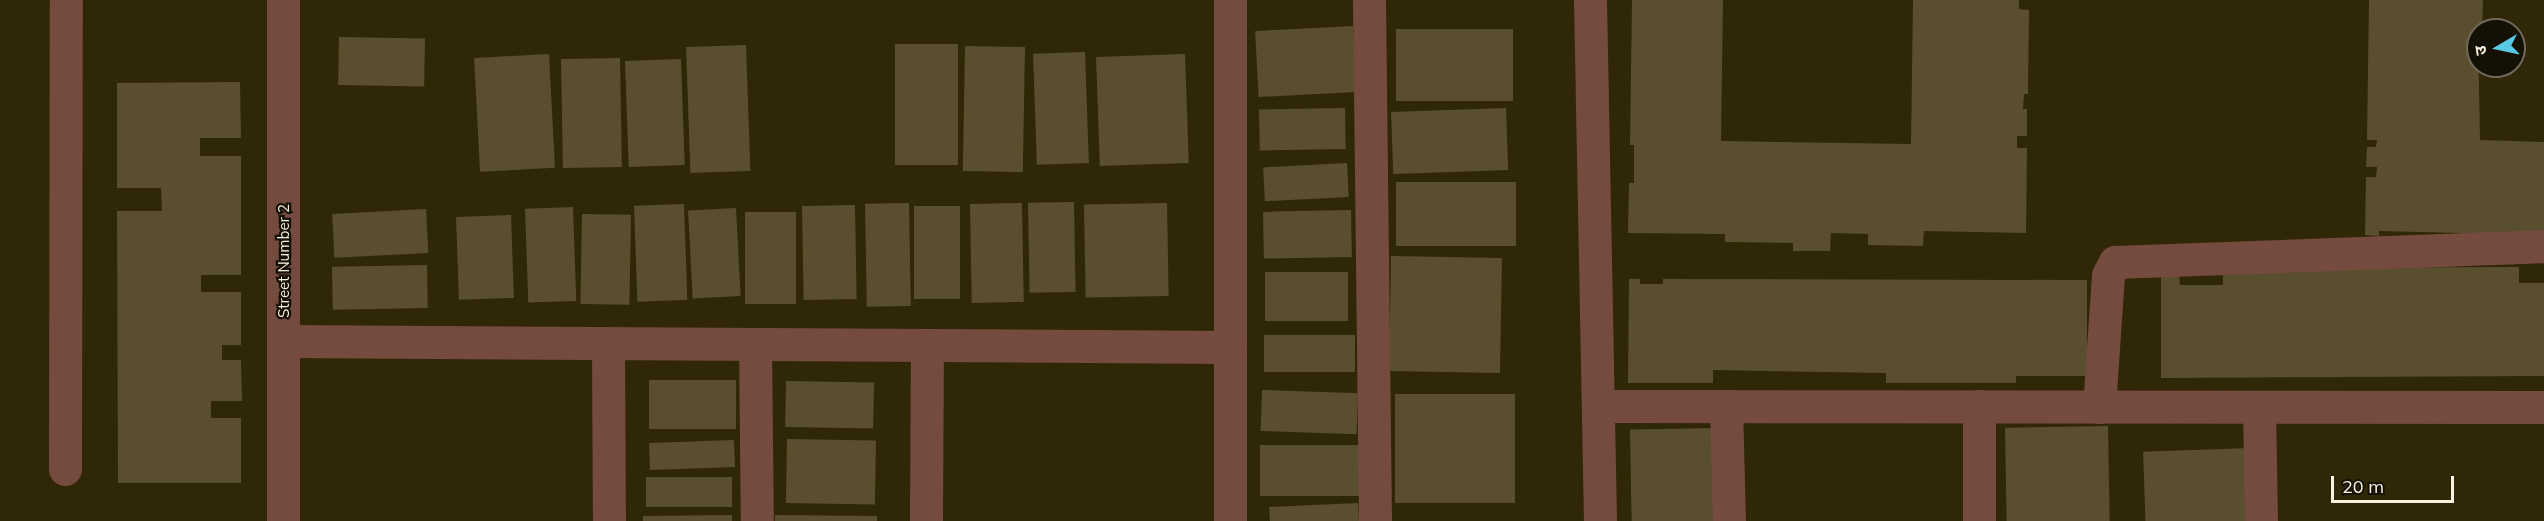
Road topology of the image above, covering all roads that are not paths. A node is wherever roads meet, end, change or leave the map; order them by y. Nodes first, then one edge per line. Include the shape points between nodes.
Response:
1 (66, 0) edge
2 (283, 0) edge
3 (1230, 0) edge
4 (1369, 0) edge
5 (1590, 0) edge
6 (2544, 246) edge
7 (284, 341) junction
8 (608, 343) junction
9 (755, 344) junction
10 (927, 345) junction
11 (1230, 347) junction
12 (1598, 406) junction
13 (1726, 406) junction
14 (1978, 406) junction
15 (2099, 407) junction
16 (2259, 407) junction
17 (2544, 407) edge
18 (65, 469) dead end
19 (283, 521) edge
20 (609, 521) edge
21 (757, 521) edge
22 (926, 521) edge
23 (1230, 521) edge
24 (1375, 521) edge
25 (1600, 521) edge
26 (1729, 521) edge
27 (1979, 521) edge
28 (2261, 521) edge

1 - 18 street
2 - 7 street, Street Number 2
3 - 11 street
4 - 24 street
5 - 12 street
6 - 15 street via 2115,262 2108,275
7 - 8 street
7 - 19 street, Street Number 2
8 - 9 street
8 - 20 street
9 - 10 street
9 - 21 street
10 - 11 street
10 - 22 street
11 - 23 street
12 - 13 street
12 - 25 street
13 - 14 street
13 - 26 street
14 - 15 street
14 - 27 street
15 - 16 street
16 - 17 street
16 - 28 street

